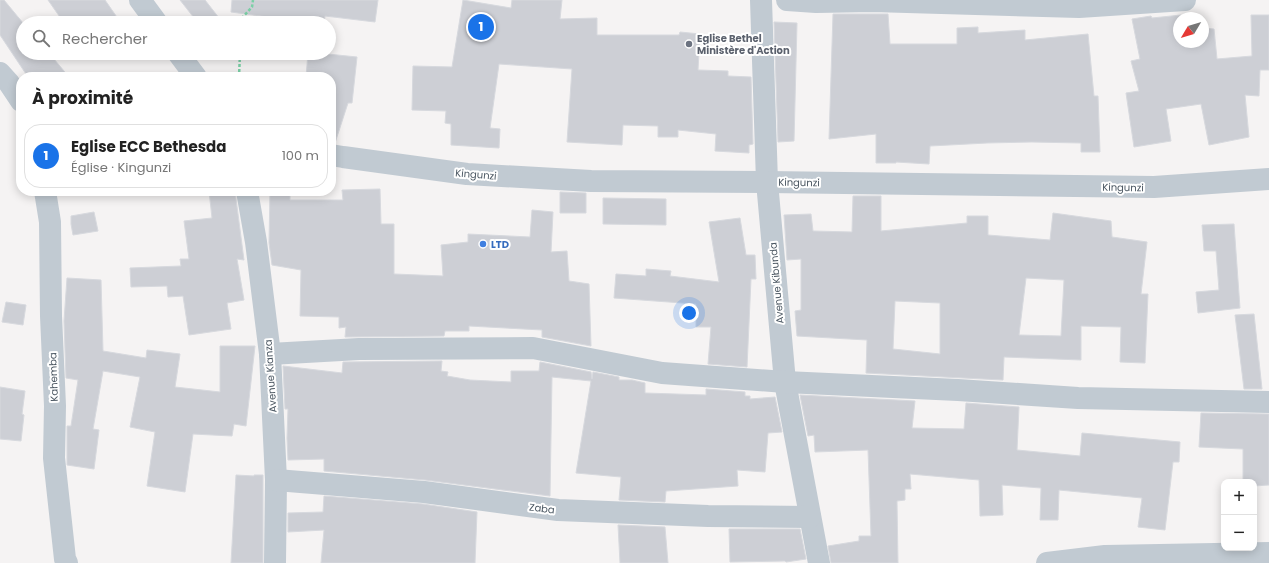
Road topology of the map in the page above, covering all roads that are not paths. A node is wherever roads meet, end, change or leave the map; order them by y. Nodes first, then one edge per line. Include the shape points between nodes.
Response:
1 (140, 0) edge
2 (761, 0) edge
3 (787, 0) edge
4 (1185, 0) edge
5 (152, 16) edge
6 (183, 60) edge
7 (192, 72) edge
8 (0, 73) edge
9 (16, 94) edge
10 (336, 156) edge
11 (1269, 179) edge
12 (767, 182) junction
13 (46, 196) edge
14 (248, 196) edge
15 (270, 354) junction
16 (785, 382) junction
17 (1269, 402) edge
18 (276, 480) junction
19 (810, 517) junction
20 (1269, 553) edge
21 (67, 563) edge
22 (275, 563) edge
23 (819, 563) edge
24 (1047, 563) edge

1 - 5 street
2 - 12 street, Avenue Kibunda
3 - 4 street via 1080,7
6 - 7 street
8 - 9 street
10 - 12 street, Kingunzi via 467,174 591,181
11 - 12 street, Kingunzi via 1154,187
12 - 16 street, Avenue Kibunda
13 - 21 street, Kahemba via 50,222 54,458
14 - 15 street, Avenue Kianza
15 - 16 street via 359,349 533,348 662,374
15 - 18 street, Avenue Kianza
16 - 17 street via 1078,398
16 - 19 street, Avenue Kibunda
18 - 19 street, Zaba via 424,492 558,510
18 - 22 street, Avenue Kianza
19 - 23 street, Avenue Kibunda
20 - 24 street via 1105,556

